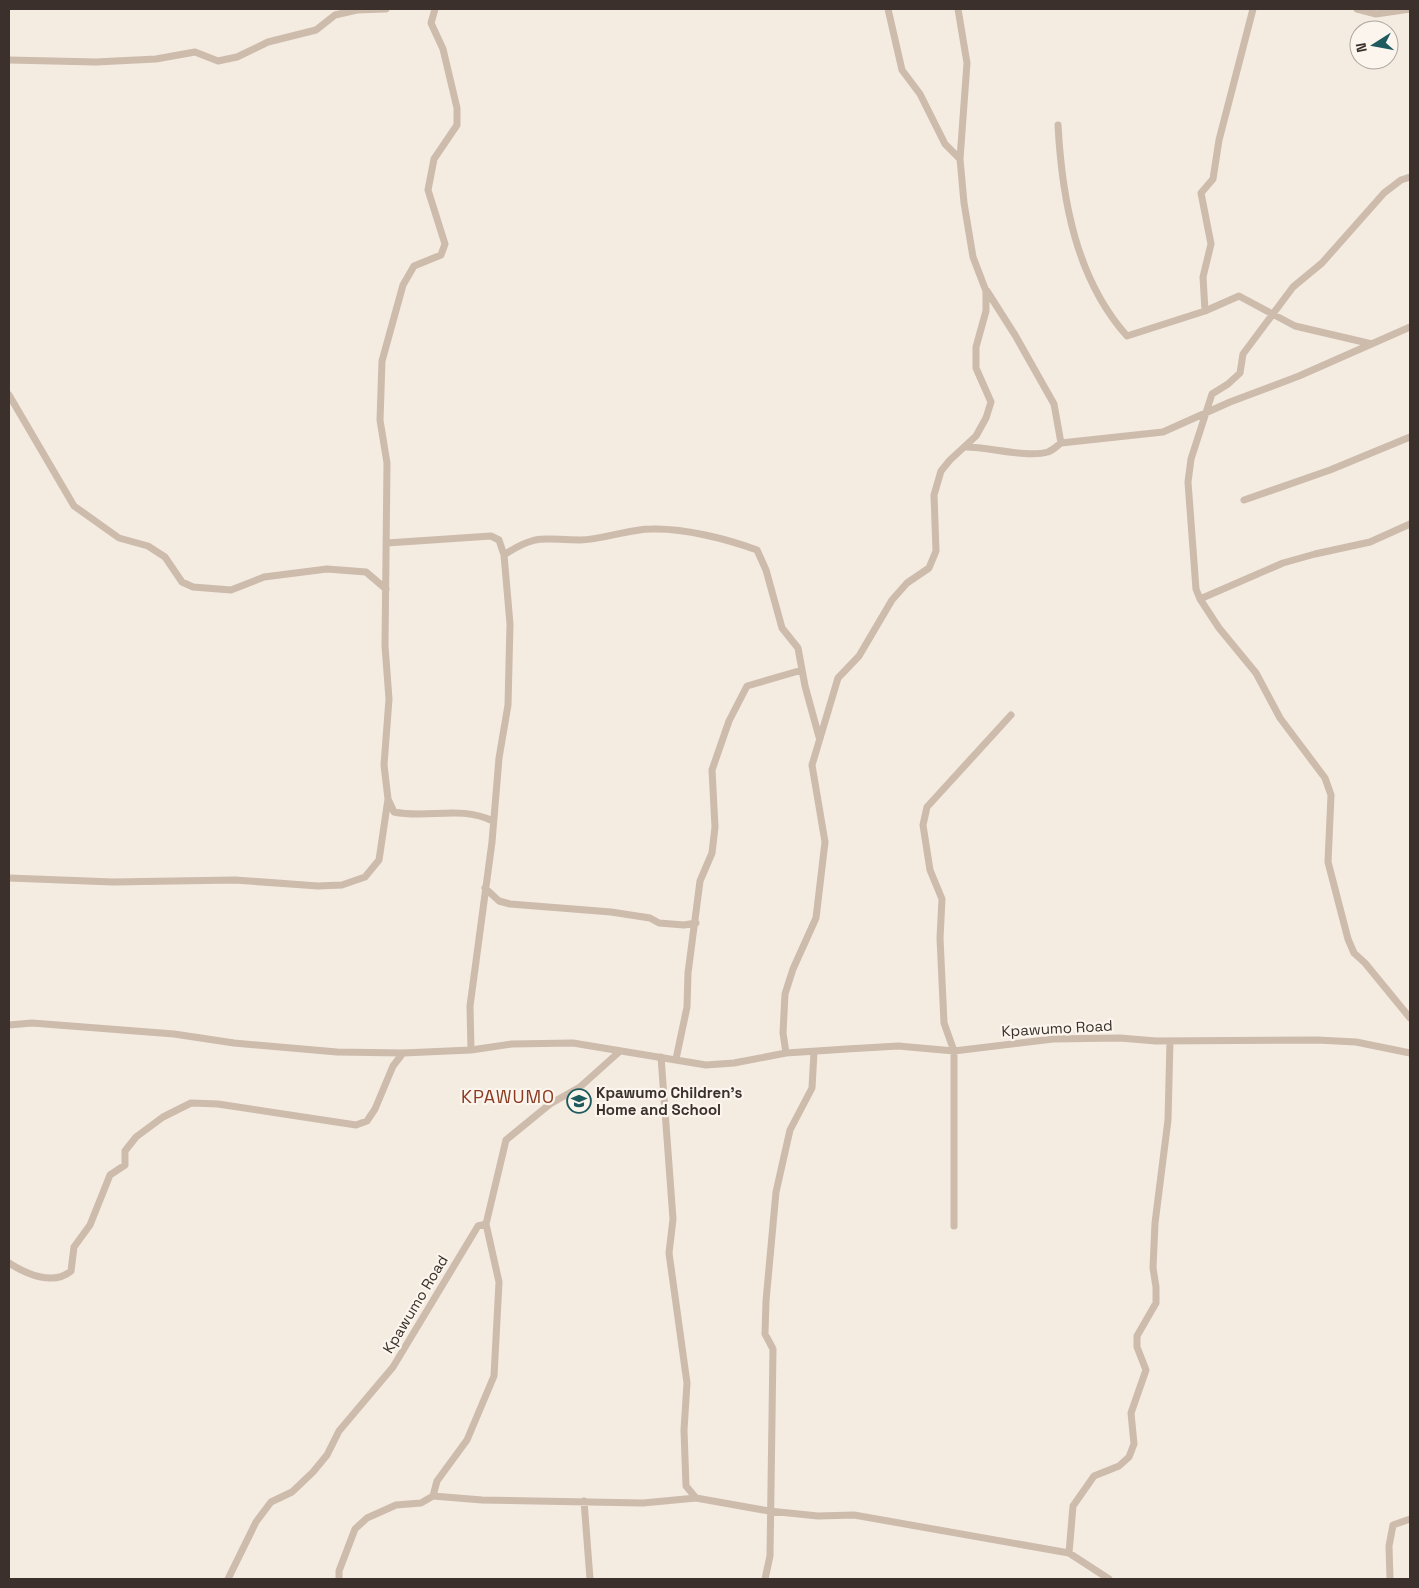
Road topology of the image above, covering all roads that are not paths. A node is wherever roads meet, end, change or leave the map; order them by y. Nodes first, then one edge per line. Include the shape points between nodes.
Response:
1 (357, 9) edge
2 (386, 9) edge
3 (435, 9) edge
4 (888, 9) edge
5 (958, 9) edge
6 (1253, 9) edge
7 (1357, 9) edge
8 (1410, 9) edge
9 (9, 60) edge
10 (1058, 125) dead end
11 (960, 159) junction
12 (1410, 177) edge
13 (986, 291) junction
14 (1205, 311) junction
15 (1271, 316) junction
16 (1410, 327) edge
17 (1372, 344) junction
18 (9, 395) edge
19 (1204, 415) junction
20 (1410, 437) edge
21 (1061, 443) junction
22 (966, 447) junction
23 (1244, 500) dead end
24 (1410, 524) edge
25 (386, 543) junction
26 (504, 554) junction
27 (386, 589) junction
28 (1200, 599) junction
29 (802, 670) junction
30 (1011, 715) dead end
31 (819, 738) junction
32 (388, 799) junction
33 (493, 821) junction
34 (9, 878) edge
35 (486, 888) junction
36 (696, 923) junction
37 (1410, 1018) edge
38 (9, 1025) edge
39 (1170, 1041) junction
40 (471, 1050) junction
41 (954, 1050) junction
42 (619, 1052) junction
43 (814, 1052) junction
44 (403, 1053) junction
45 (786, 1053) junction
46 (1410, 1053) edge
47 (661, 1057) junction
48 (676, 1059) junction
49 (486, 1224) junction
50 (954, 1226) dead end
51 (9, 1263) edge
52 (433, 1496) junction
53 (696, 1498) junction
54 (584, 1502) junction
55 (769, 1511) junction
56 (1410, 1518) edge
57 (1069, 1552) junction
58 (228, 1579) edge
59 (339, 1579) edge
60 (590, 1579) edge
61 (765, 1579) edge
62 (1109, 1579) edge
63 (1390, 1579) edge

1 - 2 street
1 - 9 street via 336,15 316,30 268,42 237,57 218,60 195,52 156,59 96,62
3 - 25 street via 431,23 443,49 457,108 457,125 434,158 428,190 445,244 441,255 414,266 406,279 382,361 380,420 386,463
4 - 11 street via 902,70 920,94 945,144
5 - 11 street via 967,63
6 - 14 street via 1219,140 1213,179 1201,193 1211,244 1203,277
7 - 8 street via 1376,14
10 - 14 street via 1064,191 1077,246 1108,314 1127,336
11 - 13 street via 974,257
12 - 15 street via 1400,180 1384,193 1322,263 1293,287
13 - 21 street via 1054,404
13 - 22 street via 986,311 976,347 976,368 991,402 976,436
14 - 15 street via 1239,296
15 - 17 street via 1295,326
15 - 19 street via 1242,354 1240,373 1212,394
16 - 17 street
17 - 19 street
18 - 27 street via 74,506 119,538 148,546 165,557 182,582 193,587 231,590 264,577 327,568 366,572
19 - 21 street via 1163,432
19 - 28 street via 1188,482 1196,589
20 - 23 street
21 - 22 street via 1049,452
22 - 31 street via 950,460 939,479 934,496 936,551 929,568 907,583 892,600 859,656 838,678
24 - 28 street via 1370,542 1283,563
25 - 26 street via 491,536 499,540
25 - 27 street
26 - 29 street via 525,541 555,537 581,540 652,529 749,547 756,550 766,570 782,628 798,648
26 - 33 street via 510,624 508,705
27 - 32 street via 385,646 389,699 384,765
28 - 37 street via 1256,673 1280,718 1325,778 1331,795 1328,862 1348,939 1354,953
29 - 31 street
29 - 36 street via 747,686 728,721 712,770 714,835 712,853 700,881
30 - 41 street via 927,807 923,825 930,870 942,899 940,938 944,1023
31 - 45 street via 812,765 825,842 816,918 785,994
32 - 33 street via 394,812 478,813
32 - 34 street via 378,860 365,878 342,885 308,886 235,880 112,882
33 - 35 street
35 - 36 street via 499,901 510,904 611,912 650,918 659,923
35 - 40 street via 470,1006
36 - 48 street via 688,973 688,1007
38 - 44 street, Kpawumo Road via 32,1023 174,1034 337,1052
39 - 41 street, Kpawumo Road via 1053,1039
39 - 46 street, Kpawumo Road via 1278,1038 1356,1042
39 - 57 street via 1168,1120 1155,1223 1153,1268 1156,1303 1137,1336 1137,1347 1146,1370 1131,1413 1134,1444 1130,1457 1119,1466 1094,1476 1073,1506
40 - 42 street, Kpawumo Road via 512,1044 573,1043
40 - 44 street, Kpawumo Road
41 - 43 street, Kpawumo Road via 898,1046
41 - 50 street
42 - 47 street, Kpawumo Road
42 - 49 street via 580,1087 550,1104 506,1140
43 - 45 street, Kpawumo Road
43 - 55 street via 812,1088 790,1130 774,1211 766,1301 766,1334 773,1349
44 - 51 street via 393,1066 375,1109 367,1121 356,1125 218,1104 191,1103 163,1117 136,1137 125,1151 125,1164 110,1175 90,1225 74,1247 71,1271 51,1279 26,1274
45 - 48 street, Kpawumo Road via 706,1065
47 - 48 street, Kpawumo Road
47 - 53 street via 673,1219 669,1253 687,1383 684,1430 686,1486
49 - 52 street via 499,1282 494,1376 468,1440 437,1481
49 - 58 street, Kpawumo Road via 478,1226 393,1367 339,1431 327,1455 292,1492 271,1502 256,1522
52 - 54 street
52 - 59 street via 421,1503 396,1506 367,1518 355,1529
53 - 54 street via 643,1503
53 - 55 street
54 - 60 street
55 - 57 street via 818,1516 854,1515
55 - 61 street via 770,1556
56 - 63 street via 1393,1525 1389,1546
57 - 62 street

